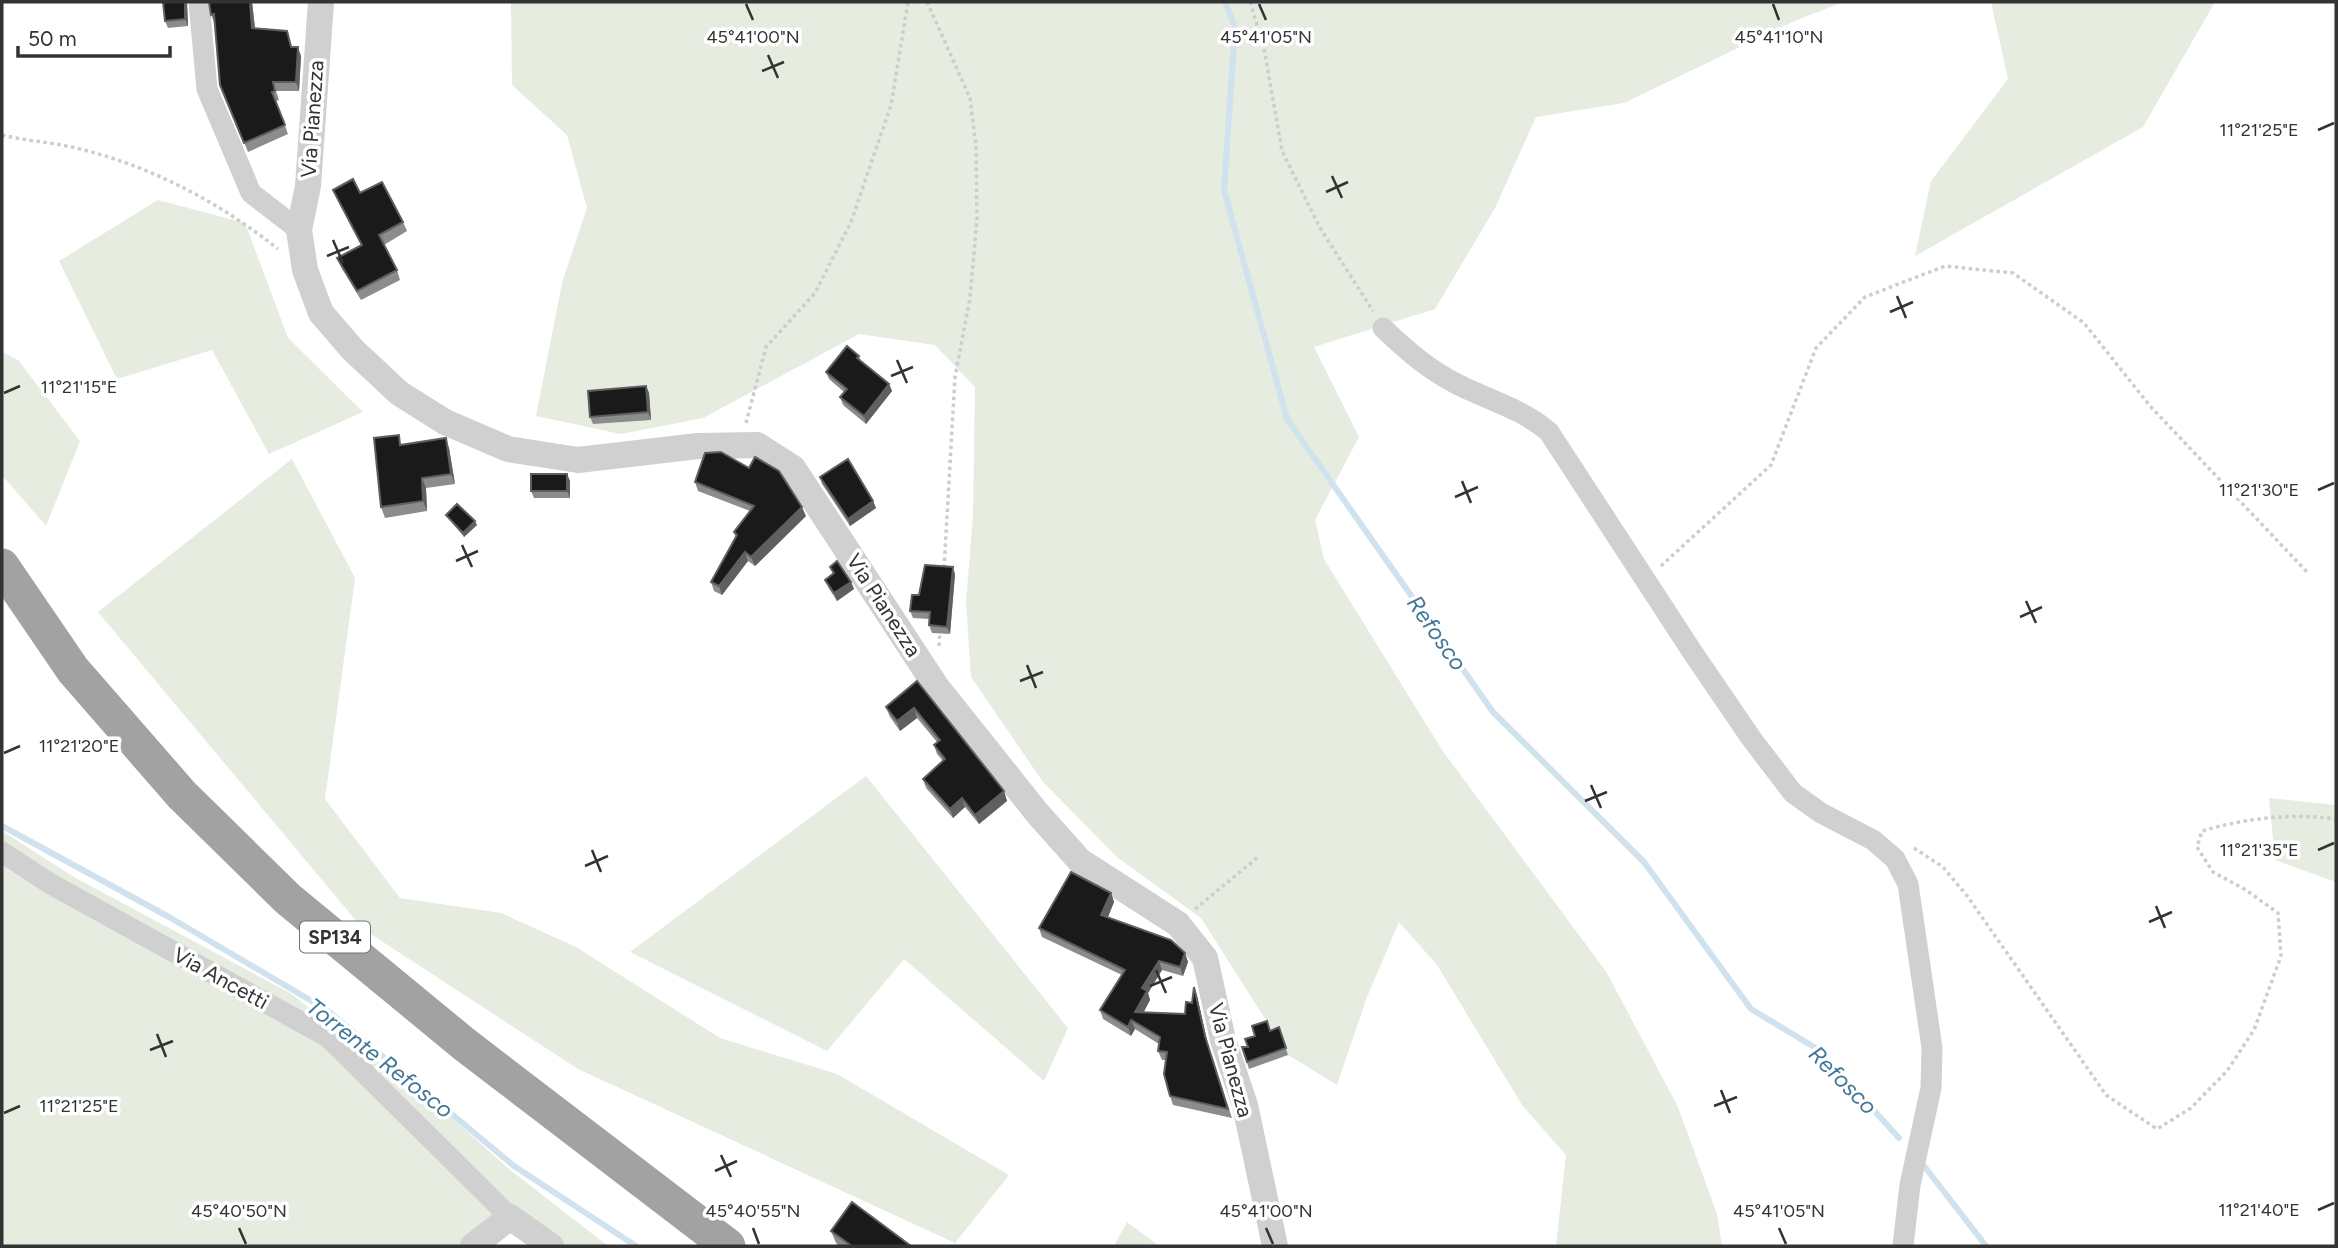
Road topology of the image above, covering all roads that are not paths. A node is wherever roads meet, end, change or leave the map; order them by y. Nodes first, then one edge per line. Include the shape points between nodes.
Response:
1 (199, 2) edge
2 (321, 4) edge
3 (299, 230) junction
4 (1383, 328) road end
5 (2, 566) edge
6 (2, 852) edge
7 (510, 1217) junction
8 (473, 1246) edge
9 (551, 1246) edge
10 (728, 1246) edge
11 (1275, 1246) edge
12 (1903, 1246) edge

1 - 3 street via 207,89 251,193
2 - 3 street, Via Pianezza via 308,186
3 - 11 street, Via Pianezza via 305,270 321,313 399,393 445,422 508,449 578,460 698,446 757,445 793,468 936,686 1038,814 1080,861 1178,924 1205,958 1223,1040 1245,1105
4 - 12 street via 1413,357 1456,384 1535,419 1549,432 1751,738 1793,793 1873,840 1895,859 1908,884 1931,1048 1931,1088 1910,1185
5 - 10 highway, SP134 via 73,670 182,795 288,899 464,1044
6 - 7 street, Via Ancetti via 49,883 328,1037
7 - 8 street
7 - 9 street, Via Ancetti

